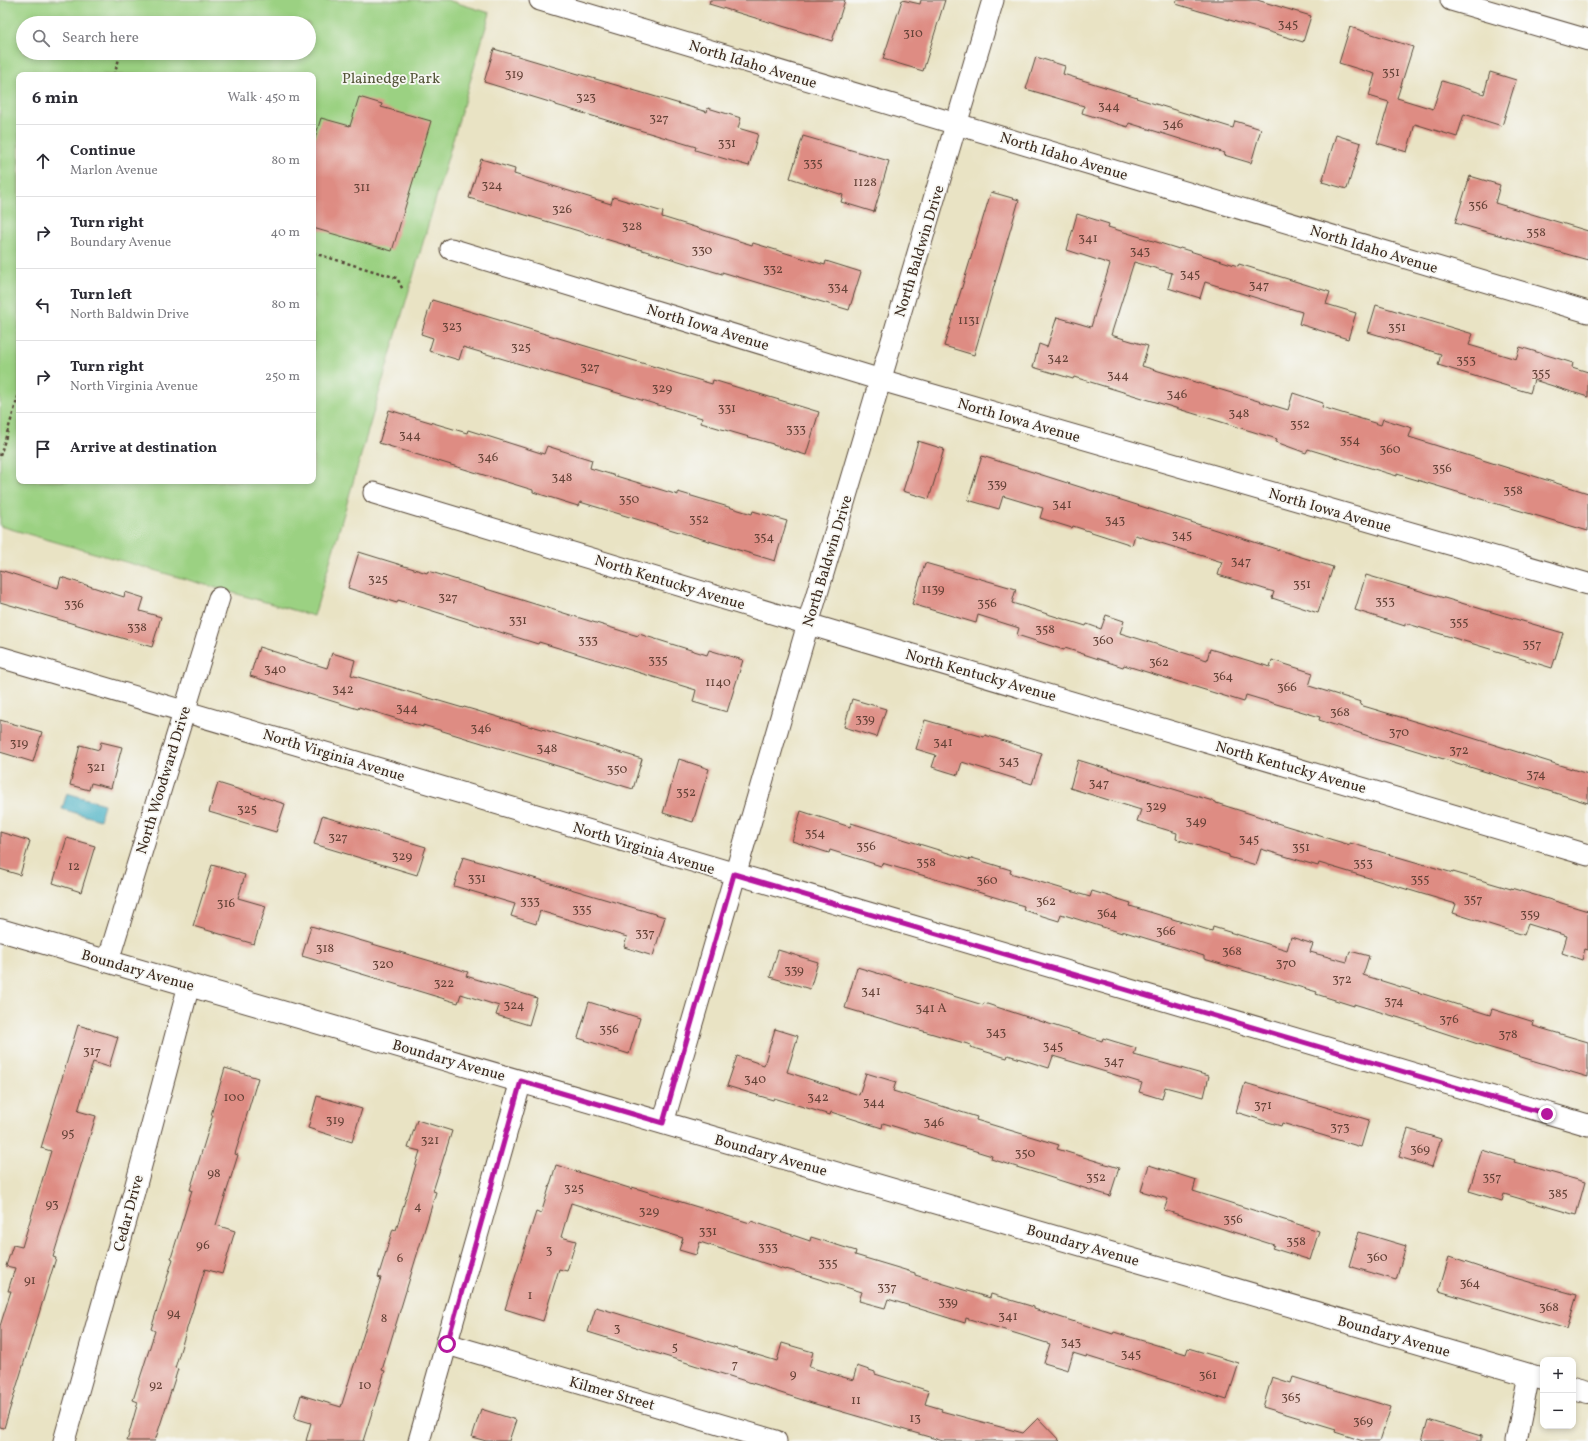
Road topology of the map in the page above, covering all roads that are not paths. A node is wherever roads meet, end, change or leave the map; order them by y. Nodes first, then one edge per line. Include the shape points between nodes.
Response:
1 (540, 0) edge
2 (993, 0) edge
3 (1451, 0) edge
4 (1588, 40) edge
5 (956, 124) junction
6 (451, 250) dead end
7 (1588, 312) edge
8 (881, 380) junction
9 (374, 493) dead end
10 (1588, 584) edge
11 (219, 598) dead end
12 (808, 624) junction
13 (0, 657) edge
14 (184, 711) junction
15 (1588, 855) edge
16 (734, 874) junction
17 (0, 930) edge
18 (108, 961) junction
19 (189, 985) junction
20 (521, 1081) junction
21 (663, 1123) junction
22 (1588, 1125) edge
23 (447, 1344) junction
24 (1536, 1377) edge
25 (1576, 1389) edge
26 (1588, 1392) edge
27 (64, 1441) edge
28 (419, 1441) edge
29 (776, 1441) edge
30 (1516, 1441) edge

1 - 5 street, North Idaho Avenue
2 - 5 street, North Baldwin Drive
3 - 4 street
5 - 7 street, North Idaho Avenue
5 - 8 street, North Baldwin Drive
6 - 8 street, North Iowa Avenue
8 - 10 street, North Iowa Avenue
8 - 12 street, North Baldwin Drive
9 - 12 street, North Kentucky Avenue
11 - 14 street, North Woodward Drive
12 - 15 street, North Kentucky Avenue
12 - 16 street, North Baldwin Drive
13 - 14 street, North Virginia Avenue
14 - 16 street, North Virginia Avenue
14 - 18 street, North Woodward Drive
16 - 21 street, North Baldwin Drive
16 - 22 street, North Virginia Avenue
17 - 18 main road, Boundary Avenue
18 - 19 main road, Boundary Avenue
19 - 20 main road, Boundary Avenue
19 - 27 street, Cedar Drive
20 - 21 main road, Boundary Avenue
20 - 23 street
21 - 24 main road, Boundary Avenue
23 - 28 street
23 - 29 street, Kilmer Street
24 - 30 street
25 - 26 main road

